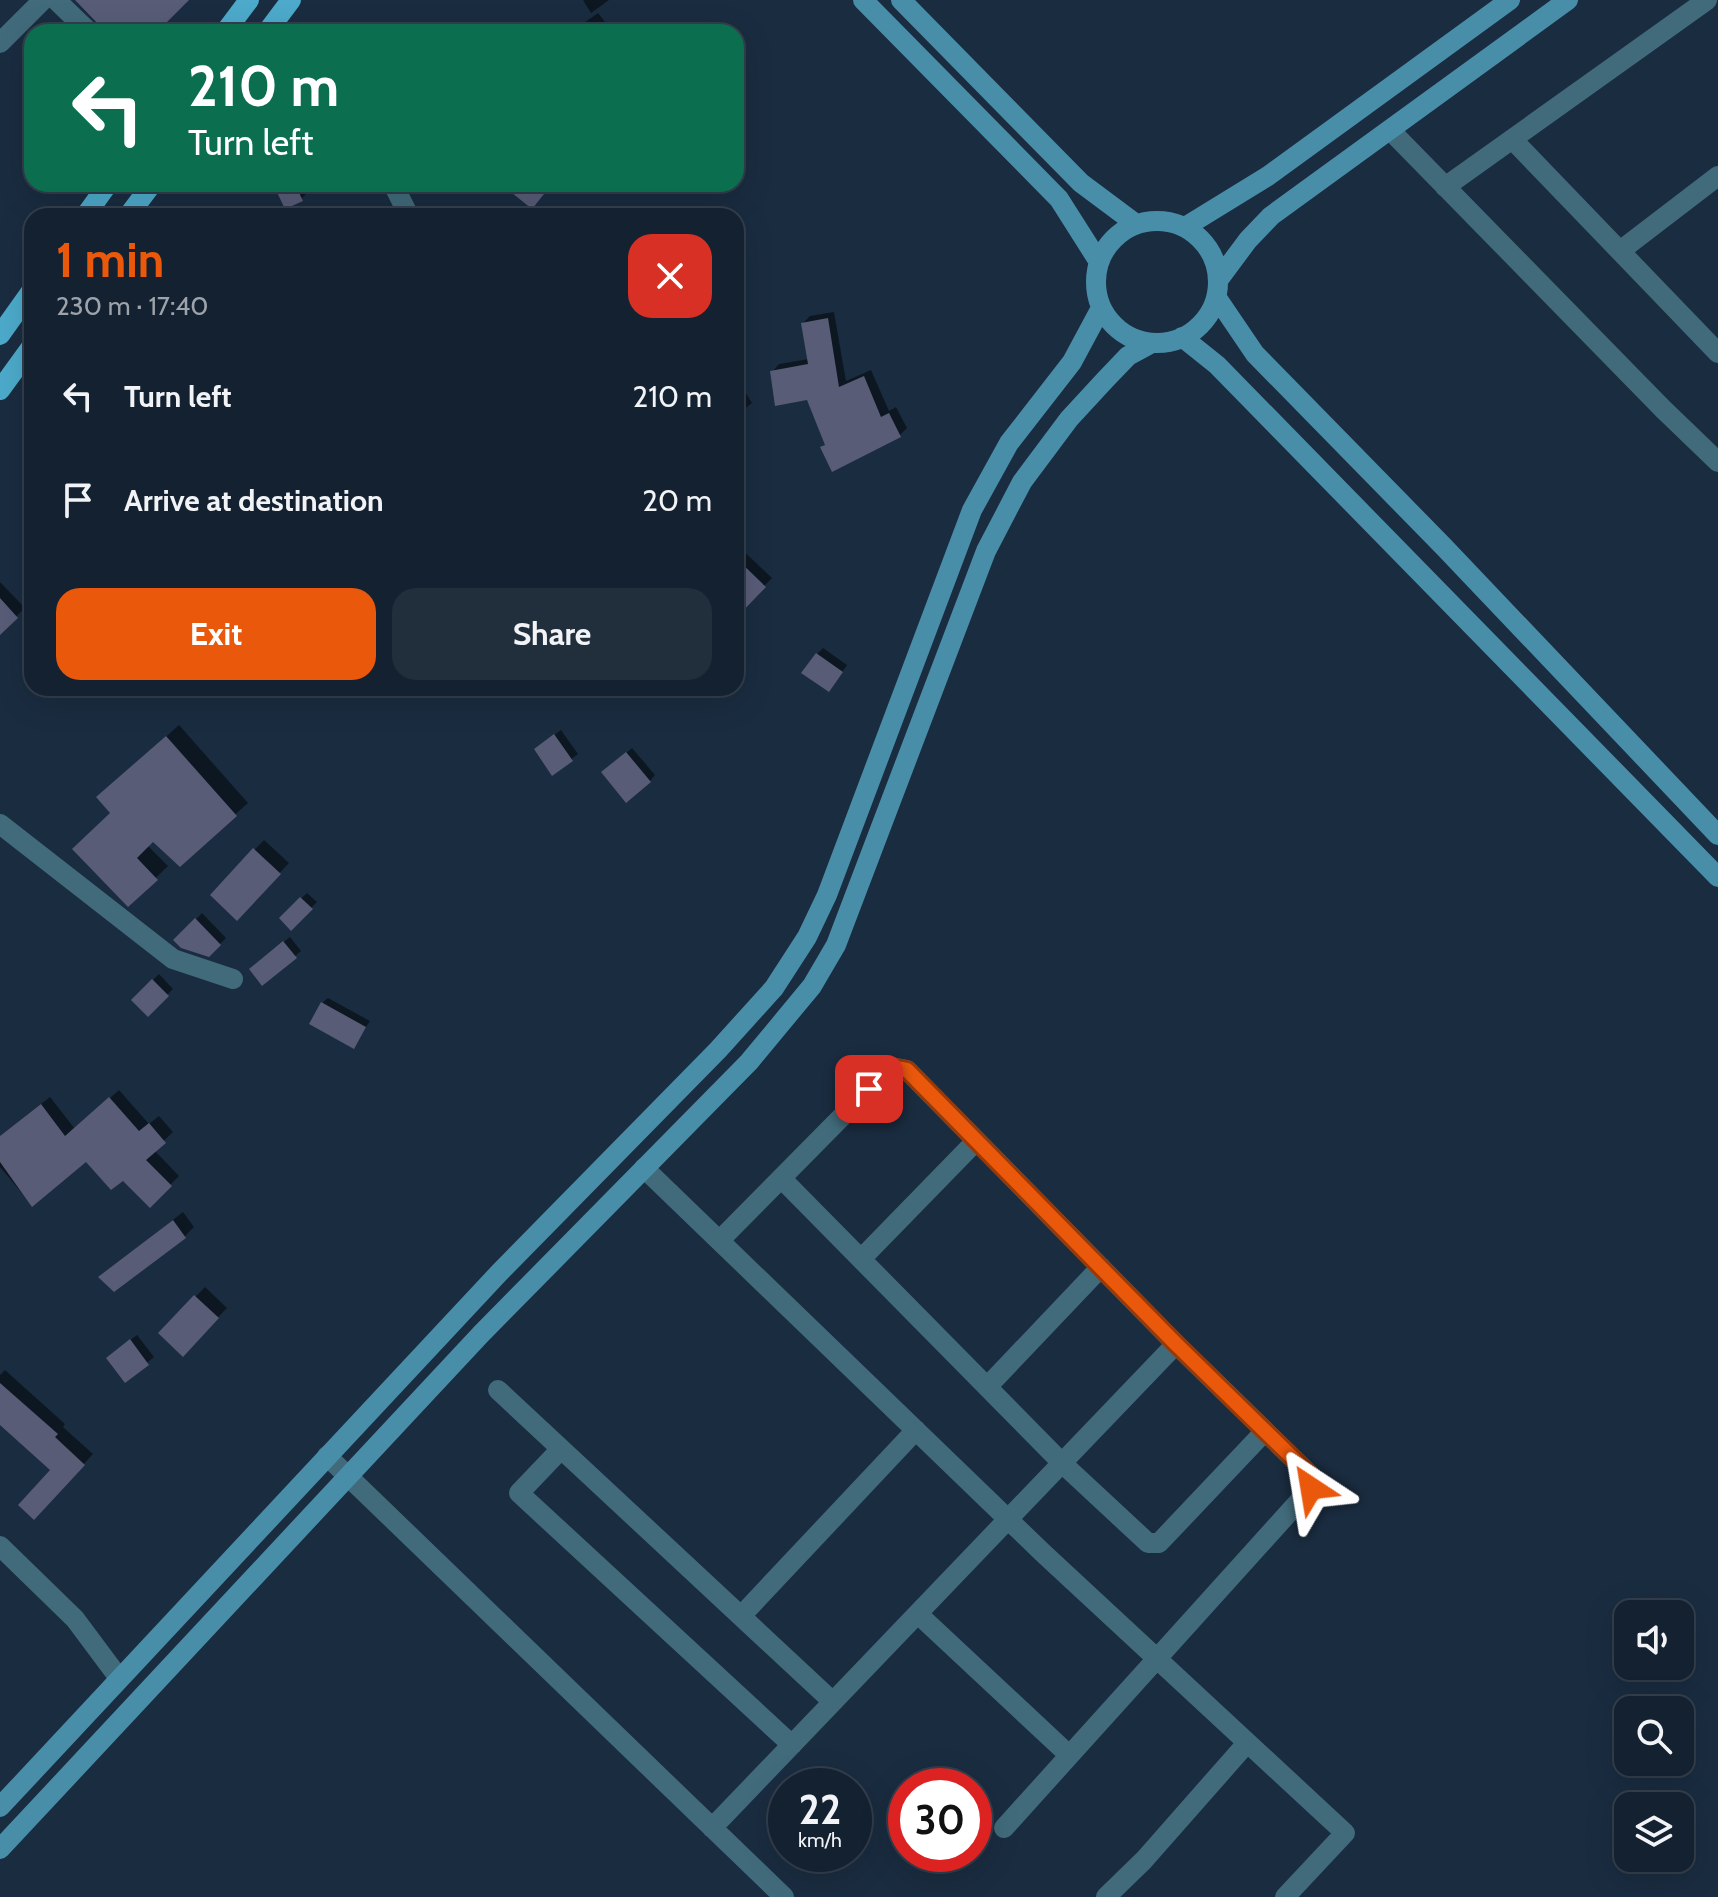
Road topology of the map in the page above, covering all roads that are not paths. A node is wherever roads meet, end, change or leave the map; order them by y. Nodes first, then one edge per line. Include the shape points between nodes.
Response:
1 (43, 0) edge
2 (56, 0) edge
3 (249, 0) edge
4 (291, 0) edge
5 (863, 0) edge
6 (901, 0) edge
7 (1510, 0) edge
8 (1568, 0) edge
9 (1707, 0) edge
10 (81, 24) edge
11 (231, 24) edge
12 (273, 24) edge
13 (0, 43) edge
14 (1390, 130) junction
15 (1512, 139) junction
16 (1718, 176) edge
17 (1445, 187) junction
18 (1136, 224) junction
19 (1185, 227) junction
20 (1620, 251) junction
21 (1099, 262) junction
22 (1218, 289) junction
23 (24, 301) edge
24 (1101, 308) junction
25 (1710, 330) edge
26 (0, 335) edge
27 (1182, 337) junction
28 (1152, 343) junction
29 (1718, 353) edge
30 (24, 357) edge
31 (0, 390) edge
32 (1718, 462) edge
33 (0, 824) edge
34 (1718, 835) edge
35 (1718, 877) edge
36 (233, 979) dead end
37 (976, 1141) junction
38 (644, 1168) junction
39 (781, 1178) junction
40 (720, 1240) junction
41 (861, 1259) junction
42 (1101, 1267) junction
43 (1176, 1344) junction
44 (987, 1387) junction
45 (498, 1390) dead end
46 (916, 1430) junction
47 (1265, 1431) junction
48 (561, 1449) junction
49 (327, 1456) junction
50 (1063, 1464) junction
51 (348, 1476) junction
52 (1009, 1520) junction
53 (0, 1546) edge
54 (918, 1614) junction
55 (741, 1616) junction
56 (1156, 1658) junction
57 (119, 1678) junction
58 (833, 1702) junction
59 (1247, 1743) junction
60 (792, 1745) junction
61 (1069, 1755) junction
62 (0, 1807) edge
63 (712, 1828) junction
64 (1004, 1828) dead end
65 (0, 1849) edge
66 (784, 1897) edge
67 (1106, 1897) edge
68 (1285, 1897) edge

1 - 13 street
2 - 10 street
3 - 11 main road
4 - 12 main road
5 - 21 street via 1059,199
6 - 18 street via 1081,183
7 - 19 street via 1268,176
8 - 14 street
9 - 15 street
14 - 17 street
14 - 22 street via 1271,216 1248,240
15 - 17 street
15 - 20 street
16 - 20 street
17 - 32 street
18 - 19 street via 1155,220
18 - 21 street via 1107,246
19 - 22 street via 1206,243 1215,260
20 - 25 street
21 - 24 street
22 - 27 street via 1207,318
22 - 34 street via 1255,354
23 - 26 main road
24 - 28 street via 1131,338
24 - 49 street via 1072,362 1009,443 972,510 827,895 774,988
25 - 29 street
27 - 28 street
27 - 35 street via 1217,365
28 - 38 street via 1128,356 1069,419 1007,509 986,551 836,945 812,986 749,1062
30 - 31 main road
33 - 36 street via 173,959
37 - 39 street via 907,1070 891,1067
37 - 41 street
37 - 42 street
38 - 40 street
38 - 51 street
39 - 40 street
39 - 41 street
40 - 46 street
41 - 44 street
42 - 43 street
42 - 44 street
43 - 47 street
43 - 50 street
44 - 50 street
45 - 48 street
46 - 52 street
46 - 55 street
47 - 50 street via 1159,1543 1148,1543
47 - 56 street via 1310,1475 1311,1488
48 - 55 street
48 - 60 street via 519,1493
49 - 51 street
49 - 57 street
50 - 52 street
51 - 63 street
51 - 65 street
52 - 54 street
52 - 56 street
53 - 57 street via 75,1619
54 - 58 street
54 - 61 street
55 - 58 street
56 - 59 street
56 - 61 street
57 - 62 street
58 - 60 street
59 - 67 street
59 - 68 street via 1345,1833
60 - 63 street
61 - 64 street
63 - 66 street

